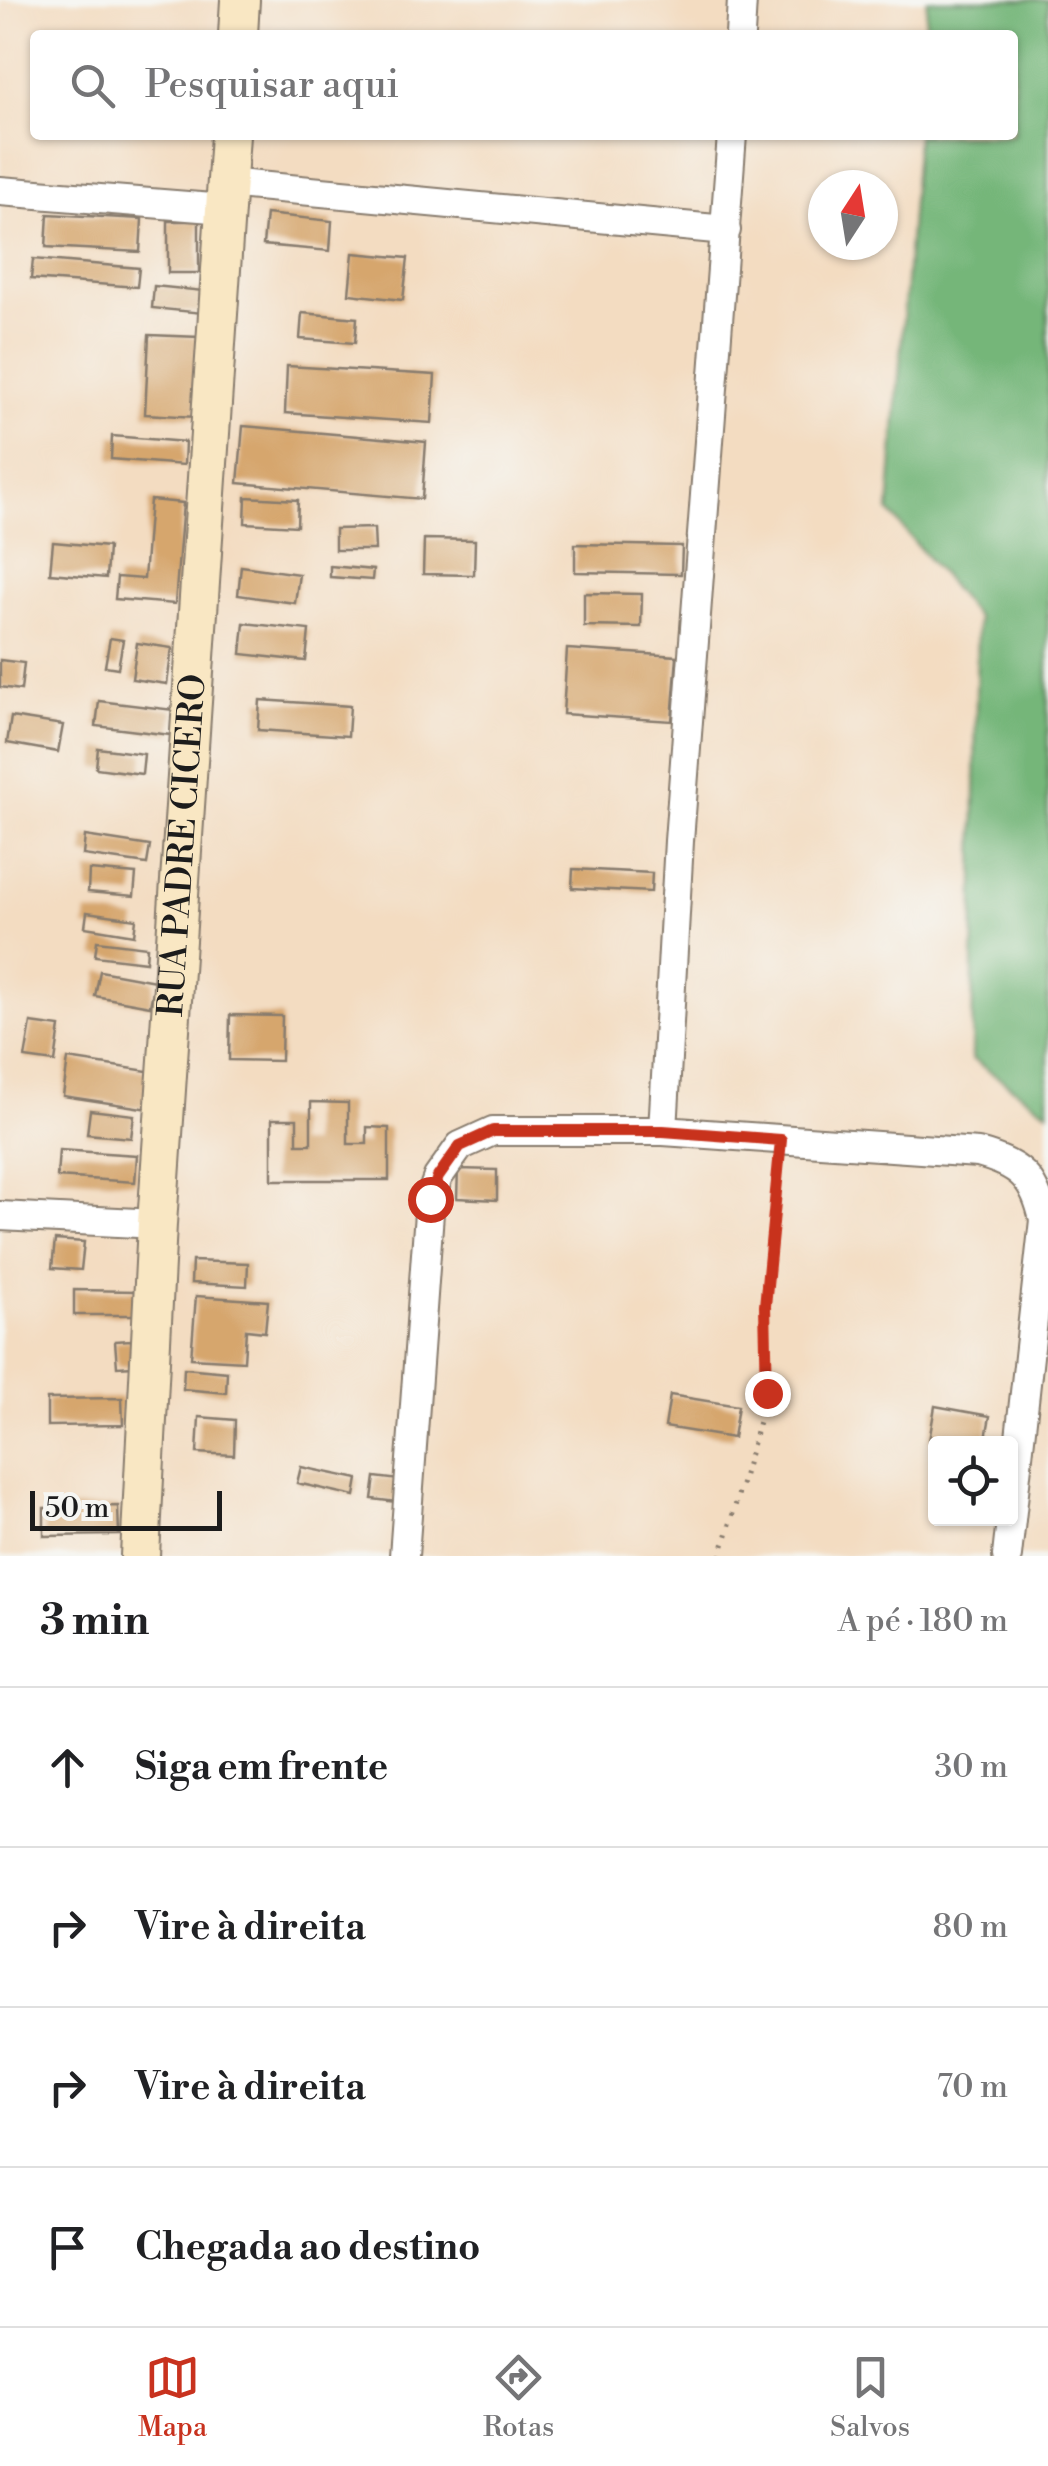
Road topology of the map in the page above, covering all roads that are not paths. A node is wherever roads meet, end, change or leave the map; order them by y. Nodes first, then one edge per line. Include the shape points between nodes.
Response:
1 (240, 0) edge
2 (742, 0) edge
3 (238, 30) edge
4 (740, 30) edge
5 (230, 140) edge
6 (732, 140) edge
7 (0, 192) edge
8 (225, 196) junction
9 (726, 230) junction
10 (663, 1131) junction
11 (0, 1216) edge
12 (157, 1224) junction
13 (140, 1556) edge
14 (404, 1556) edge
15 (1006, 1556) edge

1 - 3 street
2 - 4 street
5 - 8 street, RUA PADRE CICERO
6 - 9 street
7 - 8 street
8 - 9 street
8 - 12 street, RUA PADRE CICERO
9 - 10 street
10 - 14 street via 493,1131 460,1146 438,1177 430,1199
10 - 15 street via 978,1153 1023,1173 1044,1220
11 - 12 street
12 - 13 street, RUA PADRE CICERO

